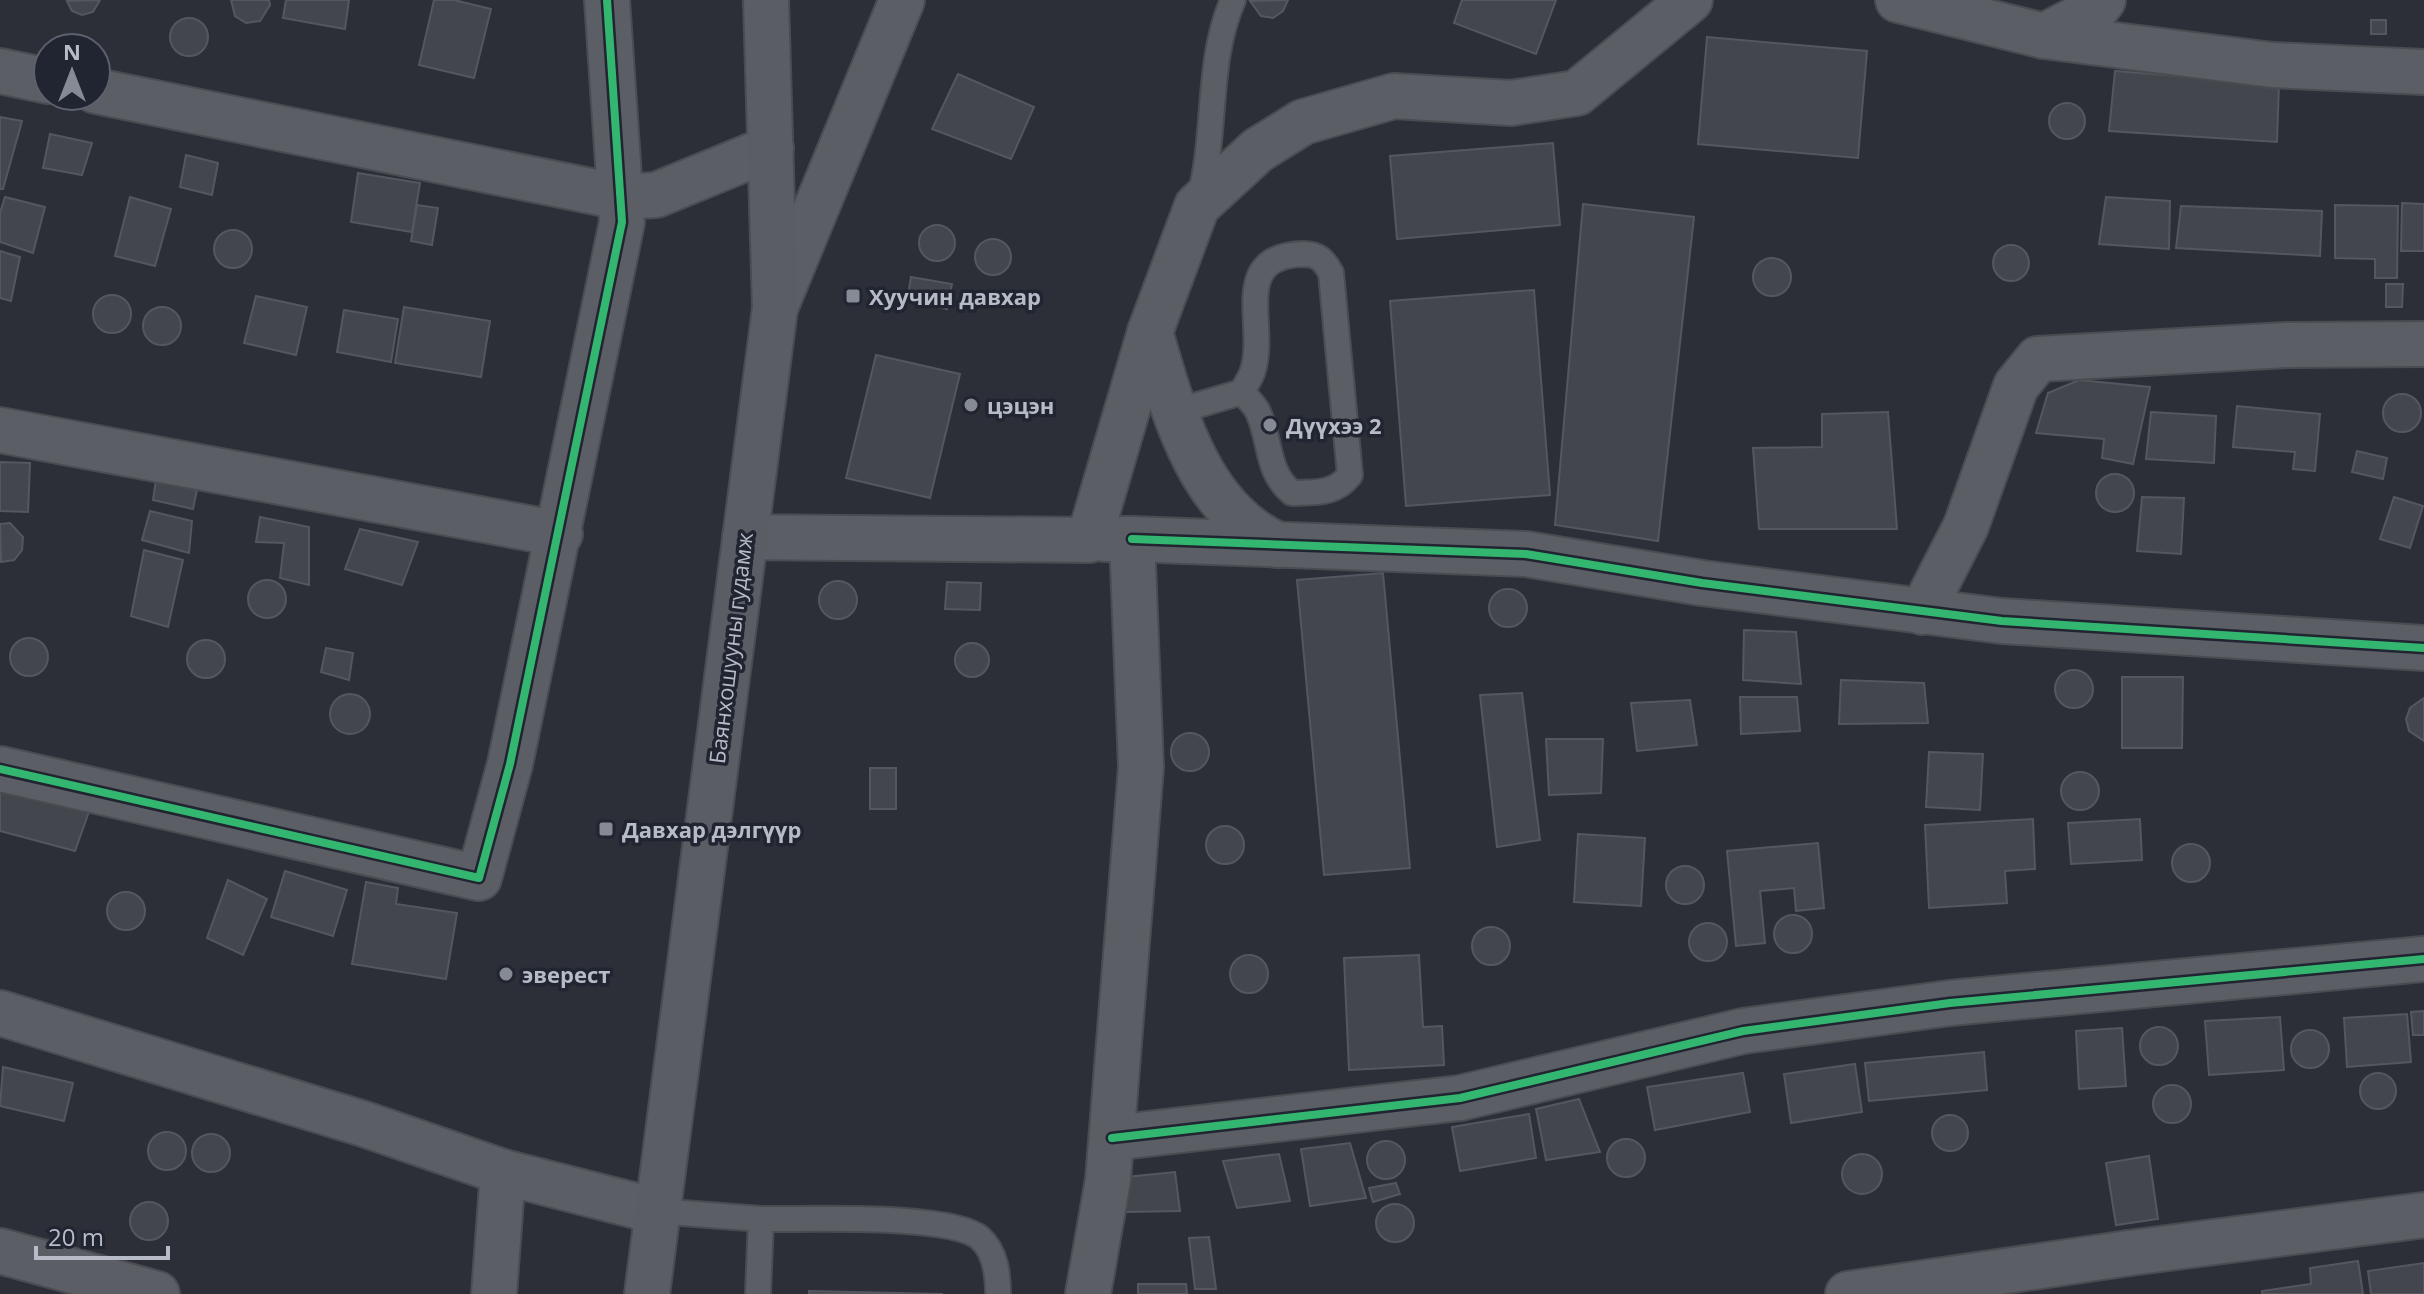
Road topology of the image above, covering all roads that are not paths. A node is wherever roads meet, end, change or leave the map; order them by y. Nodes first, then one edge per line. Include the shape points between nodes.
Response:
1 (607, 0) edge
2 (766, 0) edge
3 (902, 0) edge
4 (1233, 0) edge
5 (1690, 0) edge
6 (1898, 0) edge
7 (2103, 0) edge
8 (2044, 36) junction
9 (0, 71) edge
10 (2424, 72) edge
11 (32, 78) edge
12 (112, 94) edge
13 (771, 148) junction
14 (620, 197) junction
15 (1197, 206) junction
16 (775, 308) junction
17 (1150, 332) junction
18 (2424, 344) edge
19 (1242, 392) junction
20 (1174, 412) junction
21 (0, 430) edge
22 (560, 534) junction
23 (745, 537) junction
24 (1132, 539) junction
25 (1089, 540) junction
26 (1278, 545) junction
27 (1922, 612) junction
28 (2424, 648) edge
29 (0, 769) edge
30 (2424, 959) edge
31 (0, 1013) edge
32 (1112, 1138) junction
33 (503, 1172) junction
34 (656, 1211) junction
35 (2424, 1215) edge
36 (761, 1219) junction
37 (0, 1251) edge
38 (157, 1294) edge
39 (494, 1294) edge
40 (647, 1294) edge
41 (758, 1294) edge
42 (998, 1294) edge
43 (1088, 1294) edge
44 (1848, 1294) edge

1 - 14 street
2 - 13 main road, Баянхошууны гудамж
3 - 16 street
4 - 15 lane via 1211,95 1208,167
5 - 15 street via 1577,93 1511,103 1394,96 1303,122 1258,150
6 - 8 street
7 - 8 street via 2096,9
8 - 10 street via 2272,65
9 - 11 street
12 - 14 street
13 - 14 street via 656,195
13 - 16 main road, Баянхошууны гудамж
14 - 22 street via 622,222
15 - 17 street
16 - 23 main road, Баянхошууны гудамж
17 - 20 street
17 - 25 street
18 - 27 street via 2286,345 2038,359 2016,386 1966,526
19 - 19 lane via 1253,370 1257,277 1283,255 1313,254 1325,260 1331,273 1350,475 1344,483 1334,491 1292,493 1283,486 1257,410
19 - 20 lane
20 - 26 street via 1206,481 1257,535
21 - 22 street
22 - 29 street via 510,764 479,878
23 - 25 street
23 - 34 main road, Баянхошууны гудамж
24 - 25 street
24 - 26 street
24 - 32 street via 1141,767
26 - 27 street via 1526,554
27 - 28 street via 2018,623
30 - 32 street via 1950,1003 1743,1031 1460,1098
31 - 33 street
32 - 43 street
33 - 34 street
33 - 39 street
34 - 36 lane
34 - 40 main road, Баянхошууны гудамж
35 - 44 street
36 - 41 lane
36 - 42 lane via 937,1222 979,1237 998,1267
37 - 38 street

